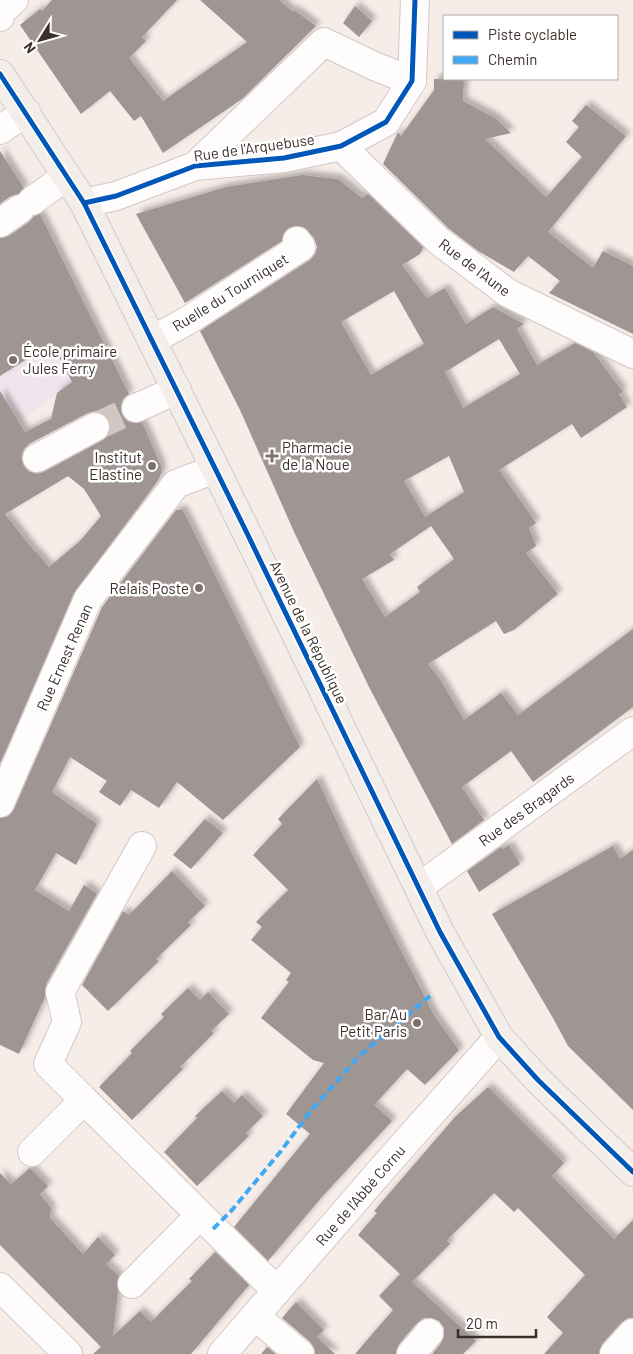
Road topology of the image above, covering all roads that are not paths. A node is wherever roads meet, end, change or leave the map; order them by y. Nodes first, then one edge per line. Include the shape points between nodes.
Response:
1 (14, 0) edge
2 (415, 0) edge
3 (0, 17) edge
4 (0, 74) edge
5 (412, 81) junction
6 (26, 112) junction
7 (0, 130) edge
8 (341, 146) junction
9 (195, 166) junction
10 (67, 176) junction
11 (84, 203) junction
12 (17, 211) edge
13 (297, 241) dead end
14 (152, 340) junction
15 (633, 354) edge
16 (177, 390) junction
17 (136, 408) tunnel mouth
18 (96, 428) tunnel mouth
19 (37, 458) dead end
20 (215, 469) junction
21 (633, 731) edge
22 (0, 803) edge
23 (142, 846) dead end
24 (419, 886) junction
25 (499, 1038) junction
26 (84, 1100) junction
27 (32, 1152) dead end
28 (633, 1172) edge
29 (200, 1214) junction
30 (132, 1284) dead end
31 (0, 1287) edge
32 (277, 1291) junction
33 (255, 1316) junction
34 (430, 1333) dead end
35 (633, 1333) edge
36 (68, 1354) edge
37 (222, 1354) edge
38 (300, 1354) edge
39 (411, 1354) edge
40 (614, 1354) edge

1 - 3 street
2 - 5 street
4 - 6 main road, Avenue de la République
5 - 8 street, Rue de l'Arquebuse via 386,122
5 - 9 street via 324,42
6 - 7 street
6 - 10 main road, Avenue de la République
8 - 9 street, Rue de l'Arquebuse via 284,158
8 - 15 street, Rue de l'Aune via 439,241 508,293
9 - 11 street, Rue de l'Arquebuse via 116,196
10 - 11 main road, Avenue de la République
10 - 12 street
11 - 14 main road, Avenue de la République
13 - 14 street, Ruelle du Tourniquet via 301,247 187,322
14 - 16 main road, Avenue de la République
16 - 17 street
16 - 20 main road, Avenue de la République
18 - 19 street
20 - 22 street, Rue Ernest Renan via 176,484 88,599
20 - 24 main road, Avenue de la République
21 - 24 street, Rue des Bragards
23 - 26 street via 60,992 67,1022 48,1064
24 - 25 main road, Avenue de la République via 440,932
25 - 28 main road, Avenue de la République
25 - 32 street, Rue de l'Abbé Cornu
26 - 27 street
26 - 29 street
29 - 30 street
29 - 32 street
31 - 36 street
32 - 33 street, Rue de l'Abbé Cornu
33 - 37 street, Rue de l'Abbé Cornu
33 - 38 street
34 - 39 street
35 - 40 street

